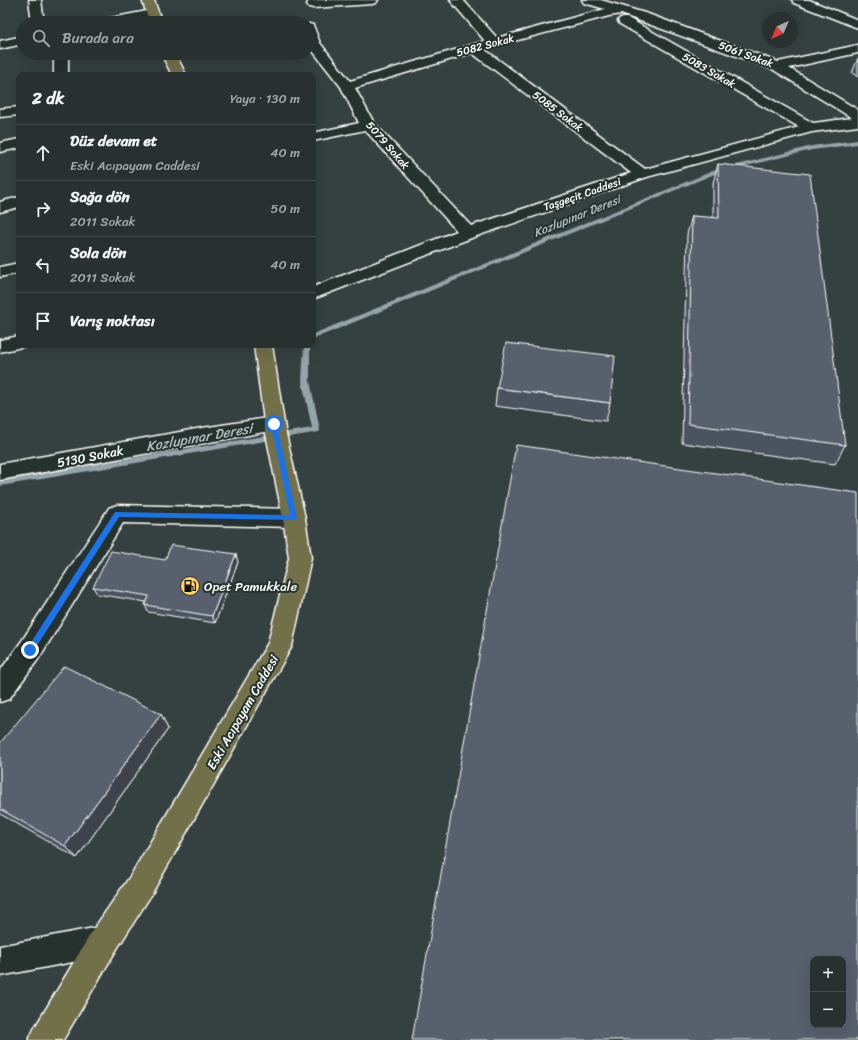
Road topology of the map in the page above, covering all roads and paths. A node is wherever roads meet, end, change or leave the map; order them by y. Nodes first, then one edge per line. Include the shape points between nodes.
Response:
1 (35, 0) edge
2 (148, 0) edge
3 (372, 0) edge
4 (456, 0) edge
5 (588, 0) edge
6 (798, 0) edge
7 (314, 2) edge
8 (614, 7) edge
9 (37, 16) edge
10 (153, 16) edge
11 (310, 16) edge
12 (858, 24) edge
13 (16, 42) edge
14 (494, 43) junction
15 (0, 45) edge
16 (316, 47) edge
17 (474, 48) junction
18 (858, 49) edge
19 (61, 60) edge
20 (172, 60) edge
21 (777, 66) junction
22 (61, 72) edge
23 (178, 72) edge
24 (347, 86) junction
25 (16, 111) edge
26 (0, 113) edge
27 (858, 116) edge
28 (858, 122) edge
29 (368, 125) junction
30 (811, 128) junction
31 (316, 136) edge
32 (16, 144) edge
33 (0, 148) edge
34 (642, 174) junction
35 (16, 203) edge
36 (0, 208) edge
37 (468, 233) junction
38 (16, 269) edge
39 (0, 272) edge
40 (316, 292) edge
41 (16, 343) edge
42 (0, 346) edge
43 (263, 348) edge
44 (276, 435) junction
45 (1, 476) edge
46 (294, 518) junction
47 (0, 691) edge
48 (104, 941) junction
49 (0, 961) edge
50 (45, 1040) edge

1 - 9 street
2 - 10 main road
3 - 7 street
4 - 14 street
5 - 8 street, 5061 Sokak
6 - 12 street
7 - 11 street
8 - 14 street, 5082 Sokak
8 - 21 street, 5061 Sokak
8 - 30 street, 5083 Sokak
13 - 15 street
14 - 17 street, 5082 Sokak
16 - 24 street, 5079 Sokak
17 - 24 street, 5082 Sokak
17 - 34 street, 5085 Sokak
18 - 21 street
19 - 22 street
20 - 23 main road
21 - 27 street, 5061 Sokak
24 - 29 street, 5079 Sokak
25 - 26 street
28 - 30 street, Taşgeçit Caddesi
29 - 31 street
29 - 37 street, 5079 Sokak
30 - 34 street, Taşgeçit Caddesi
32 - 33 street
34 - 37 street, Taşgeçit Caddesi
35 - 36 street
37 - 40 street, Taşgeçit Caddesi
38 - 39 street
41 - 42 street
43 - 44 main road, Eski Acıpayam Caddesi
44 - 45 street, 5130 Sokak via 202,435
44 - 46 main road, Eski Acıpayam Caddesi
46 - 47 street via 117,514 30,650
46 - 48 main road, Eski Acıpayam Caddesi via 300,558 280,646 141,885
48 - 49 street
48 - 50 main road, Eski Acıpayam Caddesi

